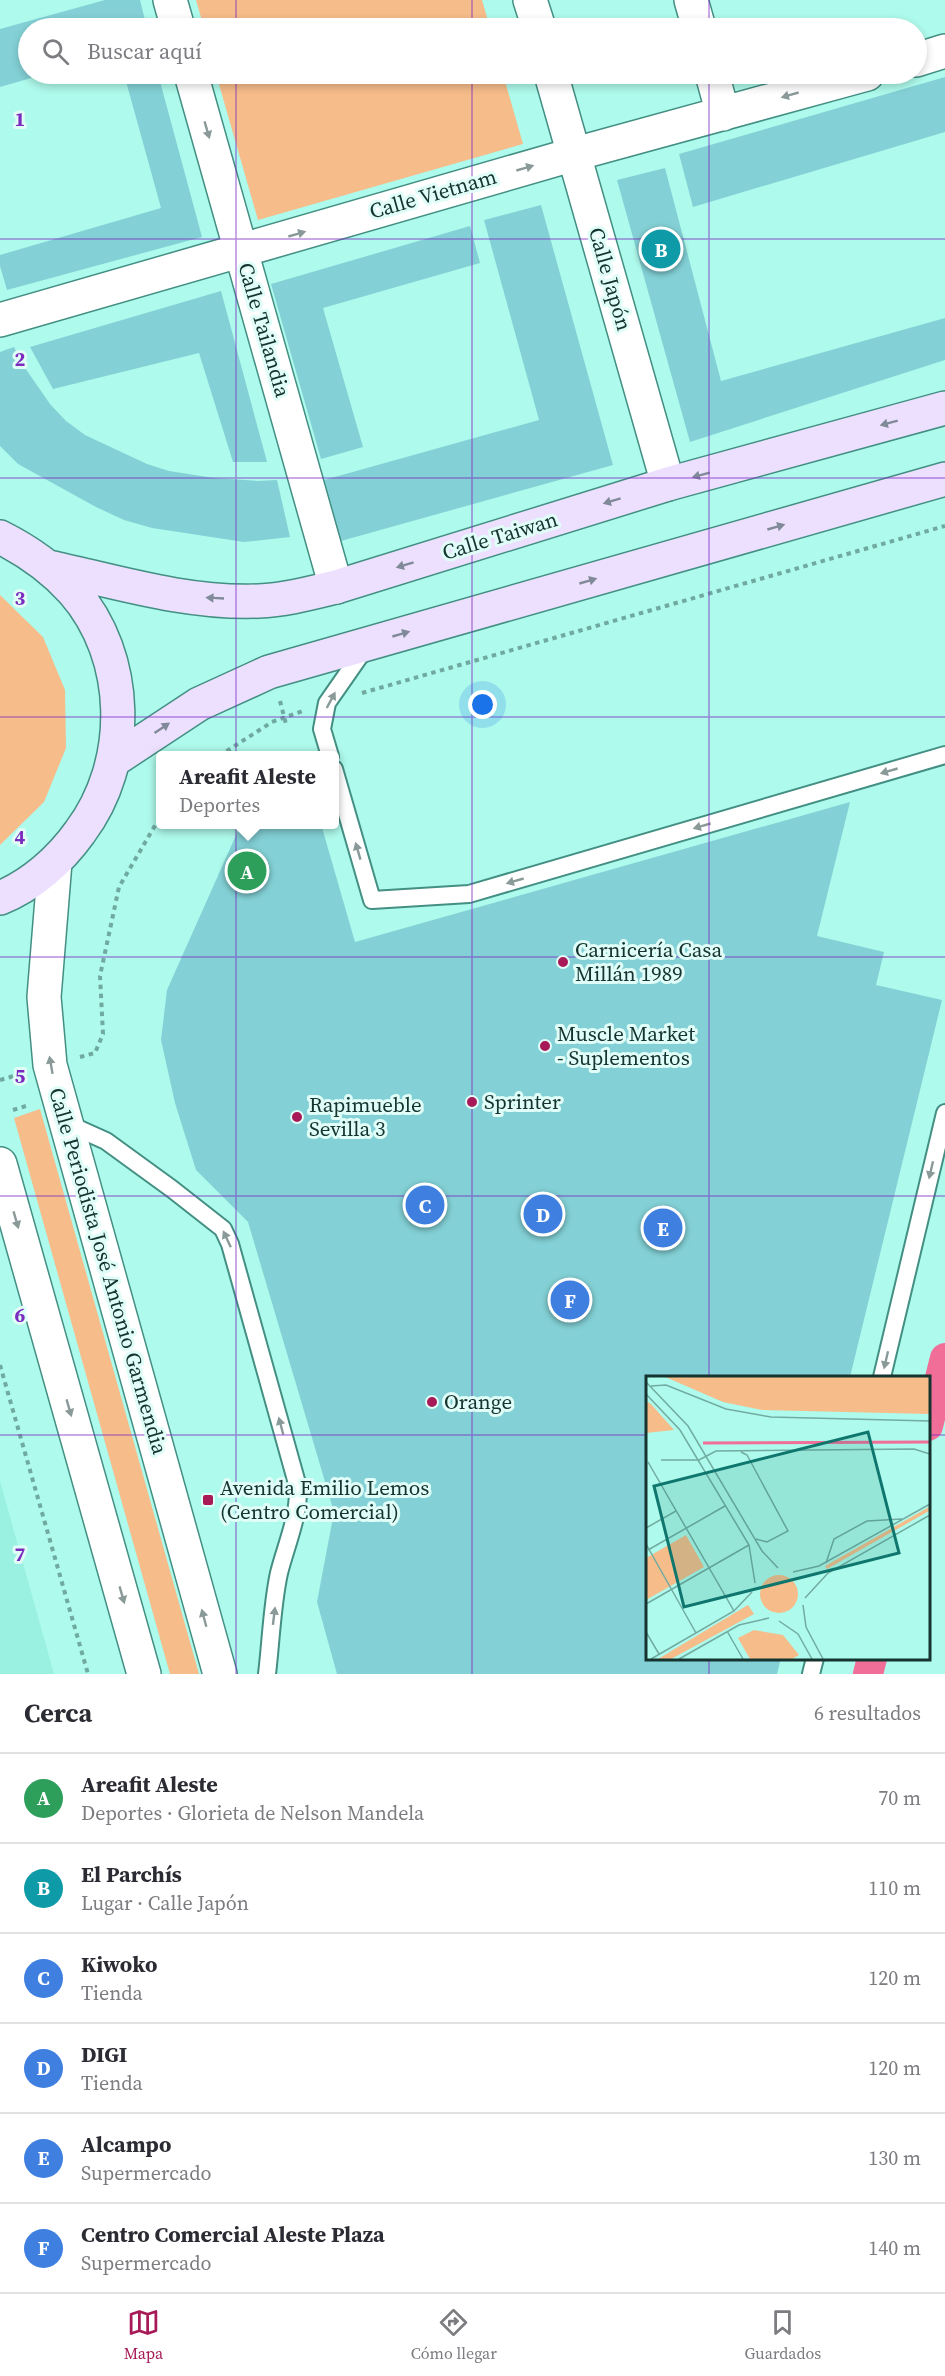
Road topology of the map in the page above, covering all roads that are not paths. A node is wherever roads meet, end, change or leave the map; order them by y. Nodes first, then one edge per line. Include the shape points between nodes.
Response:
1 (170, 0) edge
2 (530, 0) edge
3 (691, 0) edge
4 (175, 18) edge
5 (535, 18) edge
6 (696, 18) edge
7 (945, 51) edge
8 (927, 57) edge
9 (193, 84) edge
10 (554, 84) edge
11 (715, 84) edge
12 (831, 84) edge
13 (723, 114) junction
14 (575, 153) junction
15 (241, 250) junction
16 (0, 320) edge
17 (945, 408) edge
18 (945, 479) edge
19 (668, 484) junction
20 (0, 537) edge
21 (49, 567) junction
22 (336, 587) junction
23 (369, 644) junction
24 (329, 751) edge
25 (945, 755) edge
26 (114, 760) junction
27 (339, 786) edge
28 (55, 862) junction
29 (0, 897) edge
30 (945, 1113) edge
31 (66, 1123) junction
32 (0, 1164) edge
33 (882, 1376) edge
34 (815, 1659) edge
35 (144, 1674) edge
36 (220, 1674) edge
37 (267, 1674) edge
38 (811, 1674) edge

1 - 4 street
2 - 5 street
3 - 6 street
7 - 8 street
9 -> 15 street, Calle Tailandia
10 - 14 street, Calle Japón
11 - 13 street
12 -> 13 street, Calle Vietnam
13 - 14 street, Calle Vietnam
15 -> 14 street, Calle Vietnam
14 - 19 street, Calle Japón
15 - 16 street, Calle Vietnam
15 - 22 street, Calle Tailandia
17 -> 19 street, Calle Taiwan
23 -> 18 street
19 -> 22 street, Calle Taiwan
20 - 21 street
22 -> 21 street, Calle Taiwan via 258,601 185,597
21 - 26 street via 74,592 94,622 108,654 116,689 118,725
24 -> 23 lane via 322,729 327,703
26 -> 23 street via 199,704 269,672
25 -> 27 lane via 470,894 372,900
26 - 28 street via 92,815
28 - 29 street via 33,880
31 -> 28 street, Calle Periodista José Antonio Garmendia via 50,1065 44,997
30 -> 33 lane
36 -> 31 street, Calle Periodista José Antonio Garmendia
37 -> 31 lane via 279,1574 297,1508 298,1487 230,1244 223,1229 172,1189 106,1141
32 -> 35 street
34 - 38 lane

